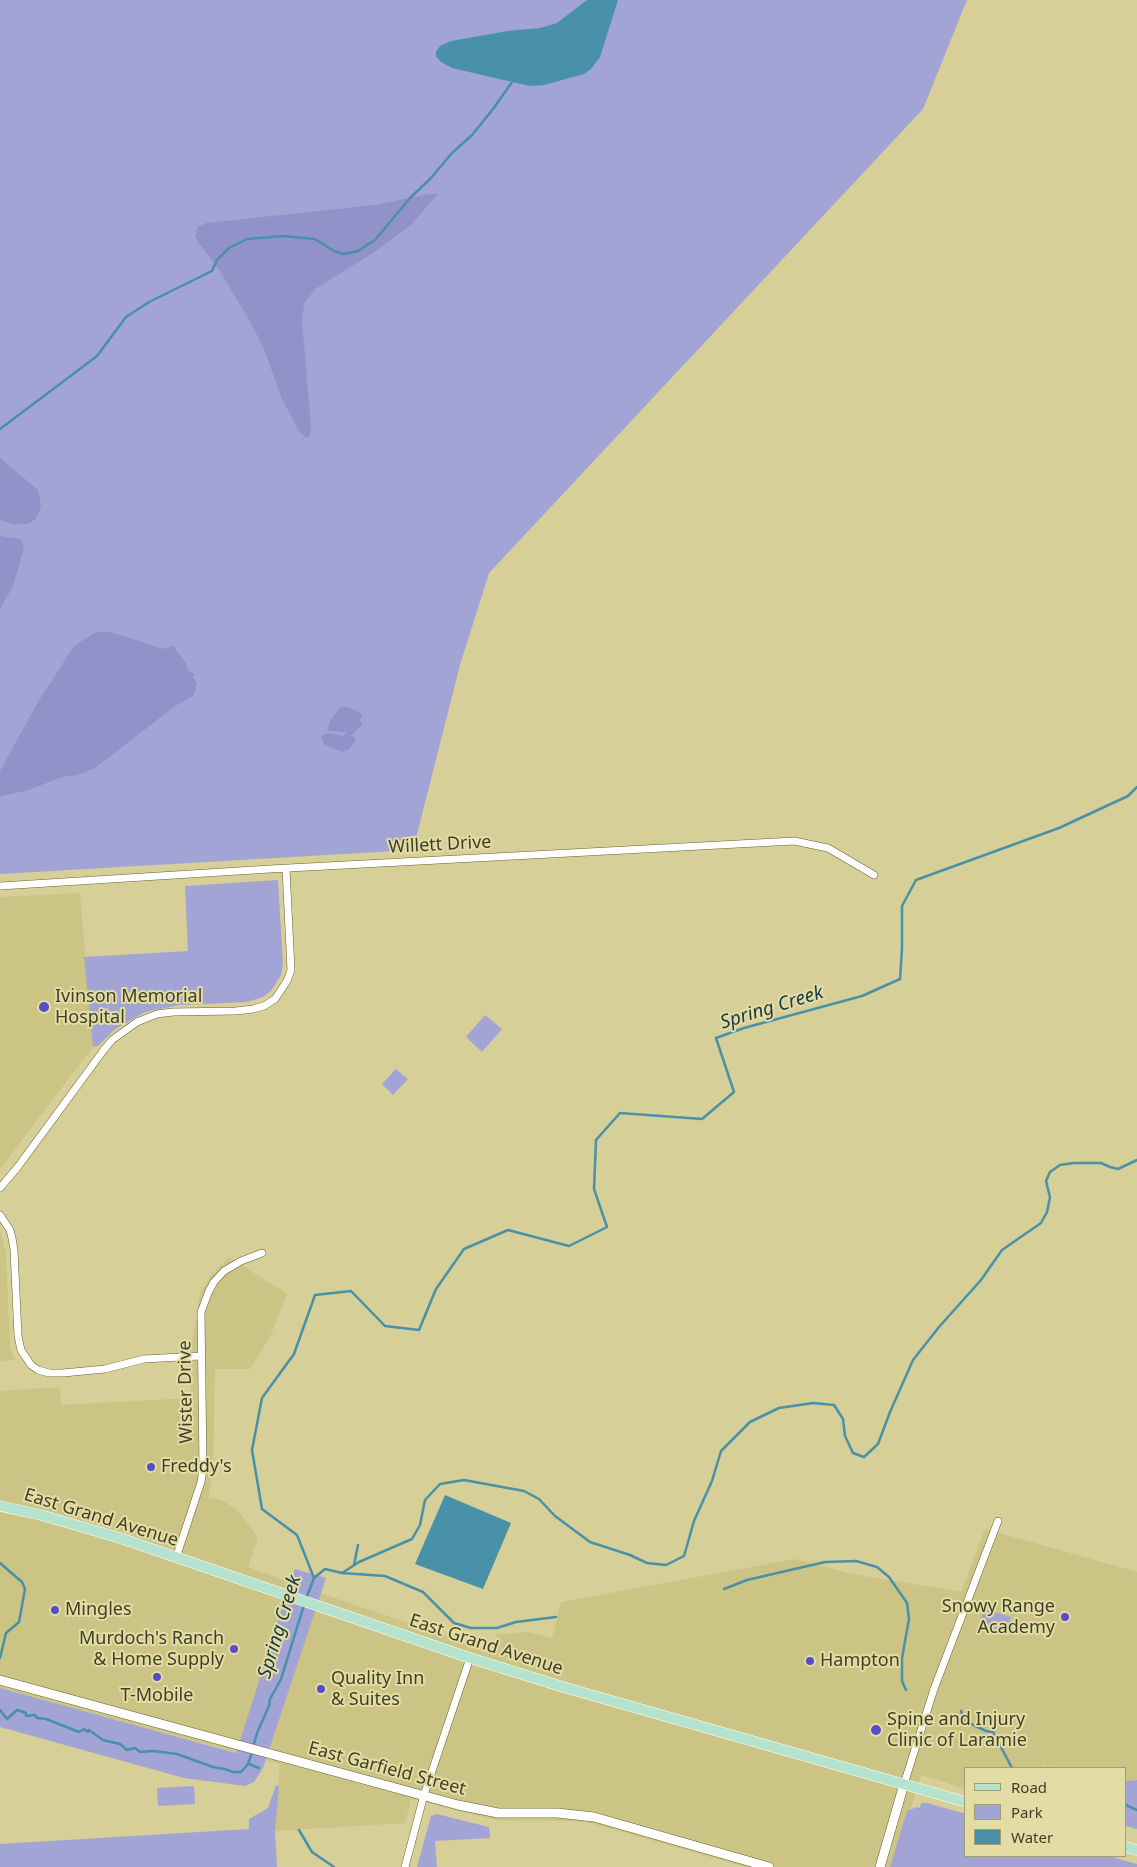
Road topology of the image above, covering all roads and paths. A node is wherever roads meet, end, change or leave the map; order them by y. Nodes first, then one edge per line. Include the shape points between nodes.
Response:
1 (286, 869) junction
2 (874, 875) dead end
3 (0, 886) edge
4 (0, 1188) edge
5 (0, 1215) edge
6 (262, 1253) dead end
7 (200, 1356) junction
8 (0, 1506) edge
9 (998, 1521) dead end
10 (176, 1558) junction
11 (470, 1658) junction
12 (0, 1680) edge
13 (904, 1784) junction
14 (424, 1795) junction
15 (964, 1801) edge
16 (405, 1867) edge
17 (768, 1867) edge
18 (880, 1867) edge

1 - 2 street, Willett Drive via 794,841 828,848
1 - 3 street, Willett Drive
1 - 4 street via 290,970 287,981 274,999 253,1009 173,1012 137,1022 112,1040
5 - 7 street via 10,1230 14,1250 21,1350 38,1370 63,1373 105,1369 144,1359
6 - 7 street, Wister Drive via 224,1271 211,1287 201,1312
7 - 10 street, Wister Drive via 201,1482
8 - 10 main road, East Grand Avenue via 84,1527
9 - 13 street via 934,1689
10 - 11 main road, East Grand Avenue
11 - 13 main road, East Grand Avenue via 591,1696
11 - 14 street
12 - 14 street, East Garfield Street
13 - 15 main road, East Grand Avenue
13 - 18 street
14 - 16 street
14 - 17 street, East Garfield Street via 498,1813 594,1817

